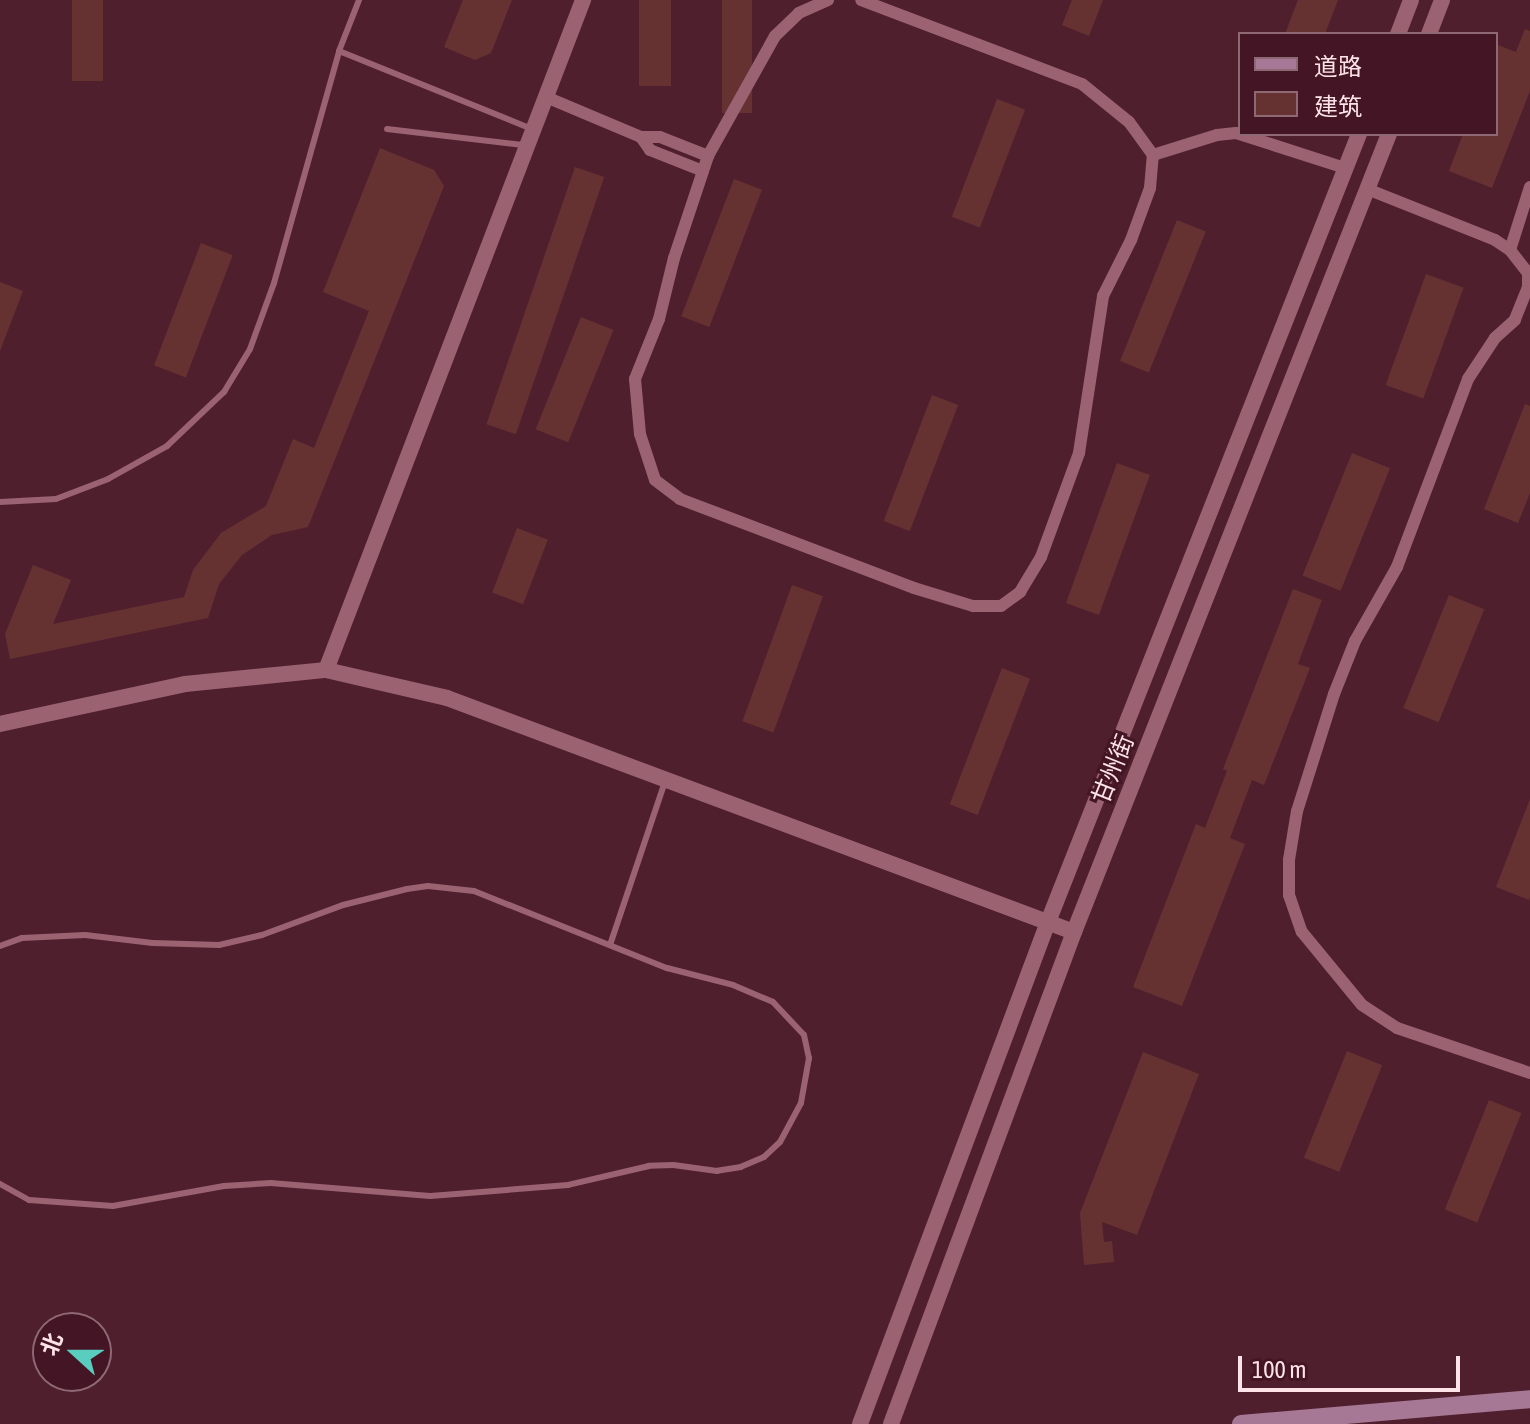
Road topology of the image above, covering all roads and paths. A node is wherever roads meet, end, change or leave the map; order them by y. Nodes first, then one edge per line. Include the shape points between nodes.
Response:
1 (359, 0) edge
2 (583, 0) edge
3 (828, 0) edge
4 (861, 0) edge
5 (1411, 0) edge
6 (1442, 0) edge
7 (1399, 32) edge
8 (1430, 32) edge
9 (339, 51) junction
10 (546, 97) junction
11 (387, 129) dead end
12 (1238, 134) edge
13 (1245, 136) edge
14 (1358, 136) edge
15 (1388, 136) edge
16 (641, 137) junction
17 (530, 138) junction
18 (1153, 155) junction
19 (708, 156) junction
20 (1345, 168) junction
21 (703, 171) junction
22 (1530, 187) edge
23 (1367, 189) junction
24 (1510, 250) junction
25 (1529, 275) edge
26 (1530, 308) edge
27 (1515, 320) junction
28 (3, 503) edge
29 (0, 514) edge
30 (326, 670) junction
31 (0, 724) edge
32 (666, 779) junction
33 (1048, 922) junction
34 (1074, 932) junction
35 (610, 945) junction
36 (0, 946) edge
37 (1530, 1073) edge
38 (0, 1184) edge
39 (1530, 1399) edge
40 (860, 1424) edge
41 (891, 1424) edge
42 (1241, 1424) edge

1 - 9 lane
2 - 10 street
3 - 19 street via 799,13 775,36
4 - 18 street via 1074,80 1114,108
5 - 7 street
6 - 8 street
9 - 17 lane
9 - 28 lane via 274,283 250,349 224,392 167,446 108,479 56,499
10 - 16 street
10 - 17 street
11 - 17 lane
12 - 18 street
13 - 20 street
14 - 20 street, 甘州街
15 - 23 street, 甘州街
16 - 19 street via 660,137
16 - 21 street via 650,150
17 - 30 street
18 - 21 street via 1150,188 1103,296 1079,453 1041,557 1020,592 1001,606 973,606 914,588 680,499 655,480 640,434 635,379 659,319
19 - 21 street
20 - 33 street, 甘州街
22 - 24 street
23 - 24 street
23 - 34 street, 甘州街
24 - 25 street
25 - 27 street
26 - 27 street
27 - 37 street via 1495,338 1468,379 1397,567 1355,641 1334,694 1297,811 1289,895 1302,932 1362,1005 1397,1028
28 - 29 lane
30 - 31 street via 185,684
30 - 32 street via 447,698
32 - 33 street
32 - 35 lane
33 - 34 street
33 - 40 street, 甘州街
34 - 41 street, 甘州街
35 - 36 lane via 474,891 428,886 343,905 219,945 85,935 22,938
35 - 38 lane via 773,1002 804,1035 809,1058 801,1103 780,1142 764,1157 717,1171 649,1166 568,1185 430,1196 271,1183 113,1206 29,1200
39 - 42 main road

